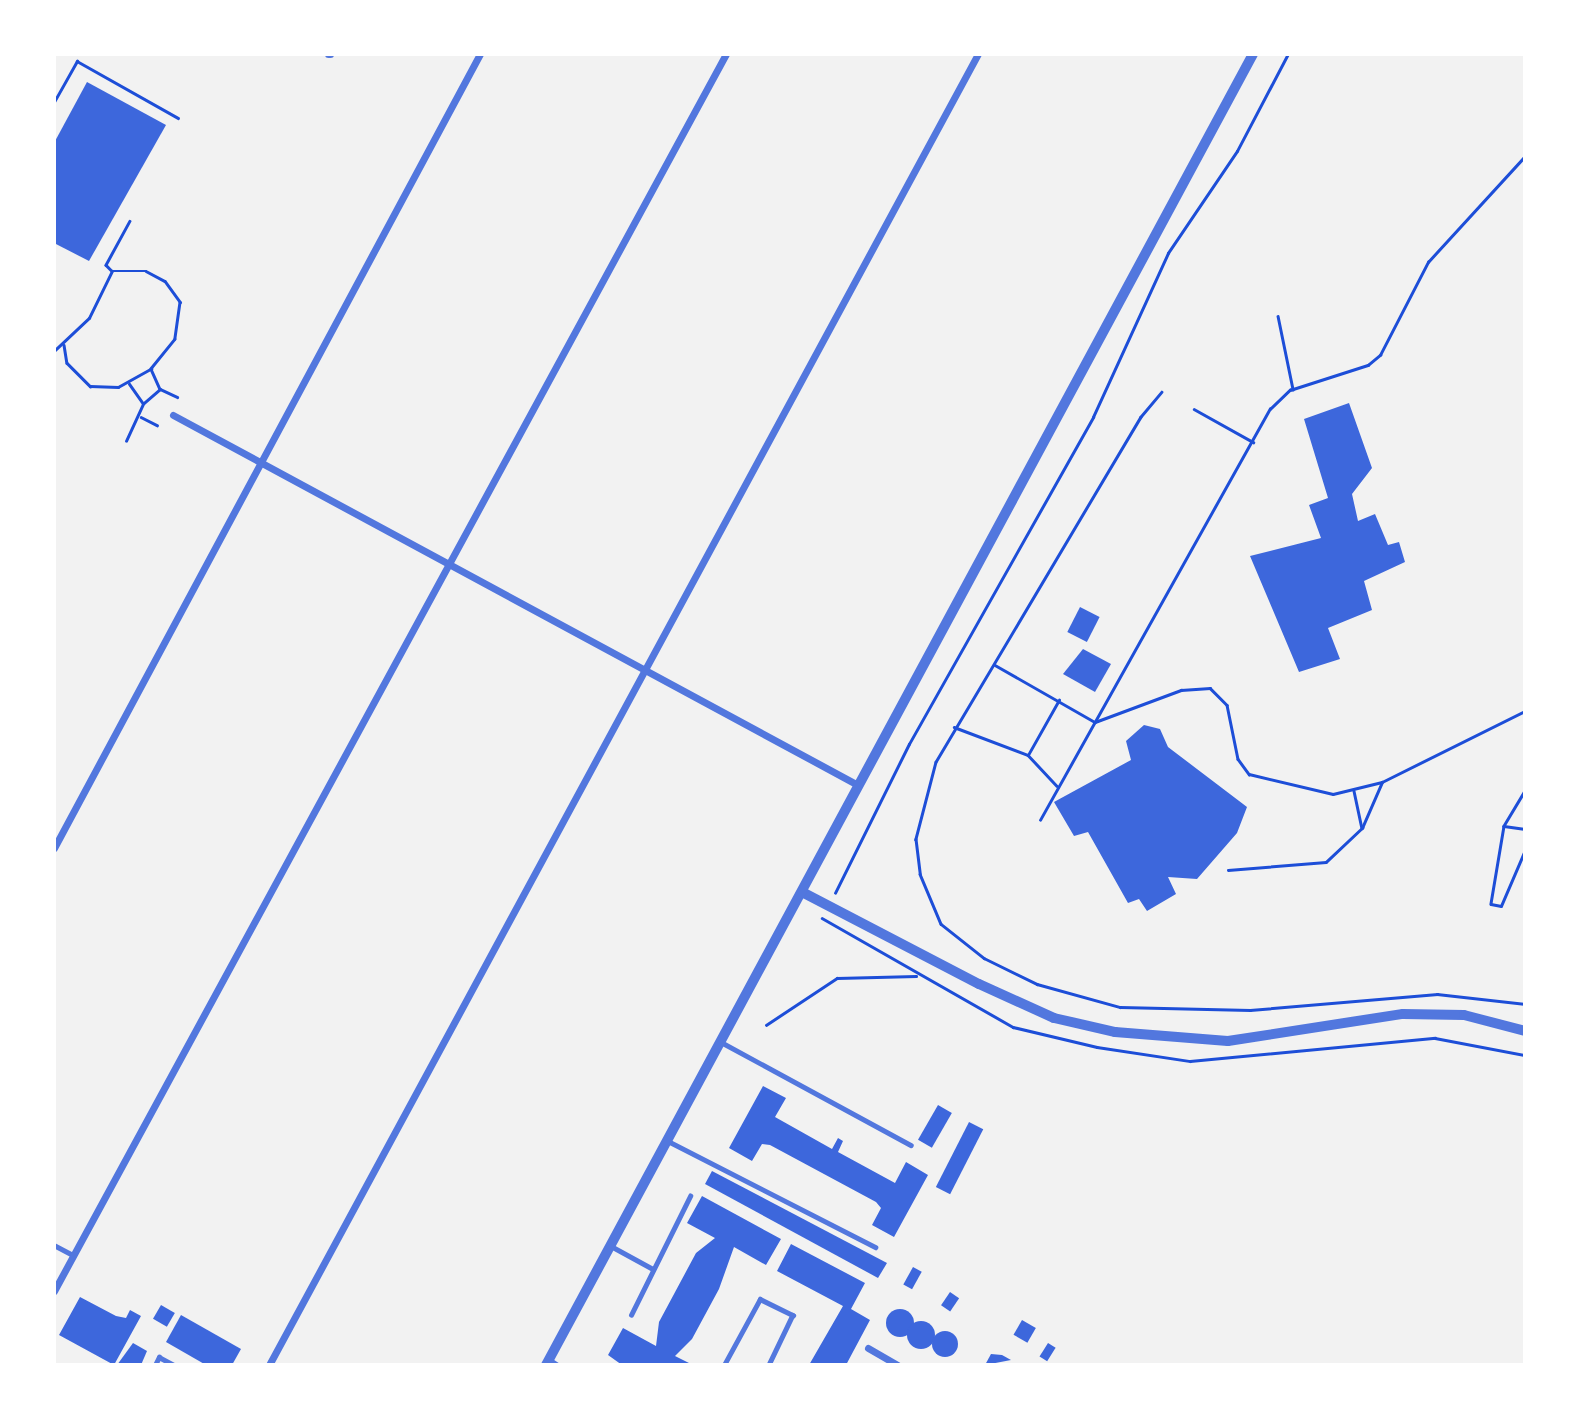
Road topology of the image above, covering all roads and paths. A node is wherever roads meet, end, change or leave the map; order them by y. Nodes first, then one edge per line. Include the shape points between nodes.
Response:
1 (481, 54) edge
2 (726, 54) edge
3 (978, 54) edge
4 (1253, 54) edge
5 (1288, 54) edge
6 (54, 102) edge
7 (178, 118) dead end
8 (1525, 156) edge
9 (130, 221) dead end
10 (112, 271) junction
11 (1278, 316) dead end
12 (64, 345) junction
13 (54, 351) edge
14 (151, 369) junction
15 (129, 384) junction
16 (160, 389) junction
17 (1293, 389) junction
18 (1162, 392) dead end
19 (177, 397) dead end
20 (144, 404) junction
21 (1194, 409) dead end
22 (173, 415) dead end
23 (141, 417) junction
24 (158, 425) dead end
25 (125, 441) dead end
26 (1253, 442) junction
27 (261, 464) junction
28 (453, 565) junction
29 (994, 664) junction
30 (649, 669) junction
31 (1059, 700) junction
32 (1525, 711) edge
33 (1095, 722) junction
34 (954, 727) junction
35 (1028, 755) junction
36 (1382, 782) junction
37 (856, 784) junction
38 (1058, 788) junction
39 (1353, 790) junction
40 (1525, 791) edge
41 (1040, 820) dead end
42 (1504, 826) junction
43 (1362, 828) junction
44 (1525, 829) edge
45 (54, 848) edge
46 (1525, 850) edge
47 (1228, 870) dead end
48 (802, 892) junction
49 (836, 892) dead end
50 (919, 976) dead end
51 (1525, 1004) edge
52 (766, 1025) dead end
53 (1525, 1031) edge
54 (720, 1042) junction
55 (667, 1141) junction
56 (911, 1144) dead end
57 (690, 1196) dead end
58 (54, 1245) edge
59 (610, 1246) junction
60 (875, 1247) dead end
61 (74, 1255) junction
62 (653, 1269) junction
63 (54, 1291) edge
64 (631, 1315) dead end
65 (868, 1348) dead end
66 (551, 1363) edge
67 (155, 1365) edge
68 (174, 1365) edge
69 (269, 1365) edge
70 (724, 1365) edge
71 (769, 1365) edge
72 (898, 1365) edge

1 - 27 street
2 - 28 street
3 - 30 street
4 - 37 street
5 - 49 path via 1237,151 1168,253 1093,416 909,744
6 - 7 path via 77,61
8 - 17 path via 1428,262 1380,355 1368,365
9 - 10 path via 106,265
10 - 12 path via 89,318
10 - 14 path via 146,271 165,281 180,302 175,339
11 - 17 path
12 - 13 path
12 - 15 path via 67,363 90,386
14 - 15 path
14 - 16 path
15 - 20 path
16 - 19 path
16 - 20 path
17 - 26 path via 1270,409
18 - 29 path
20 - 23 path
21 - 26 path
22 - 27 street
23 - 24 path
23 - 25 path
26 - 33 path
27 - 28 street
27 - 45 street
28 - 30 street
28 - 61 street
29 - 31 path
29 - 34 path
30 - 37 street
30 - 69 street
31 - 33 path
31 - 35 path
32 - 36 path
33 - 38 path
33 - 39 path via 1181,690 1210,688 1227,705 1238,759 1248,774 1314,792
34 - 35 path
34 - 51 path via 916,818 927,895 950,934 1037,984 1111,1005 1154,1009 1250,1010 1437,994
35 - 38 path
36 - 39 path
36 - 43 path
37 - 48 street
38 - 41 path
39 - 43 path
40 - 42 path
42 - 44 path
42 - 46 path via 1491,904 1501,906
43 - 47 path via 1326,862
48 - 53 street via 1016,1001 1115,1032 1228,1041 1403,1014 1464,1015
48 - 54 street
50 - 52 path via 837,978
54 - 55 street
54 - 56 lane
55 - 59 street
55 - 60 lane
57 - 62 lane
58 - 61 lane
59 - 62 lane
59 - 66 street
61 - 63 street
62 - 64 lane
65 - 72 street
67 - 68 lane via 159,1357
70 - 71 lane via 760,1299 793,1315

